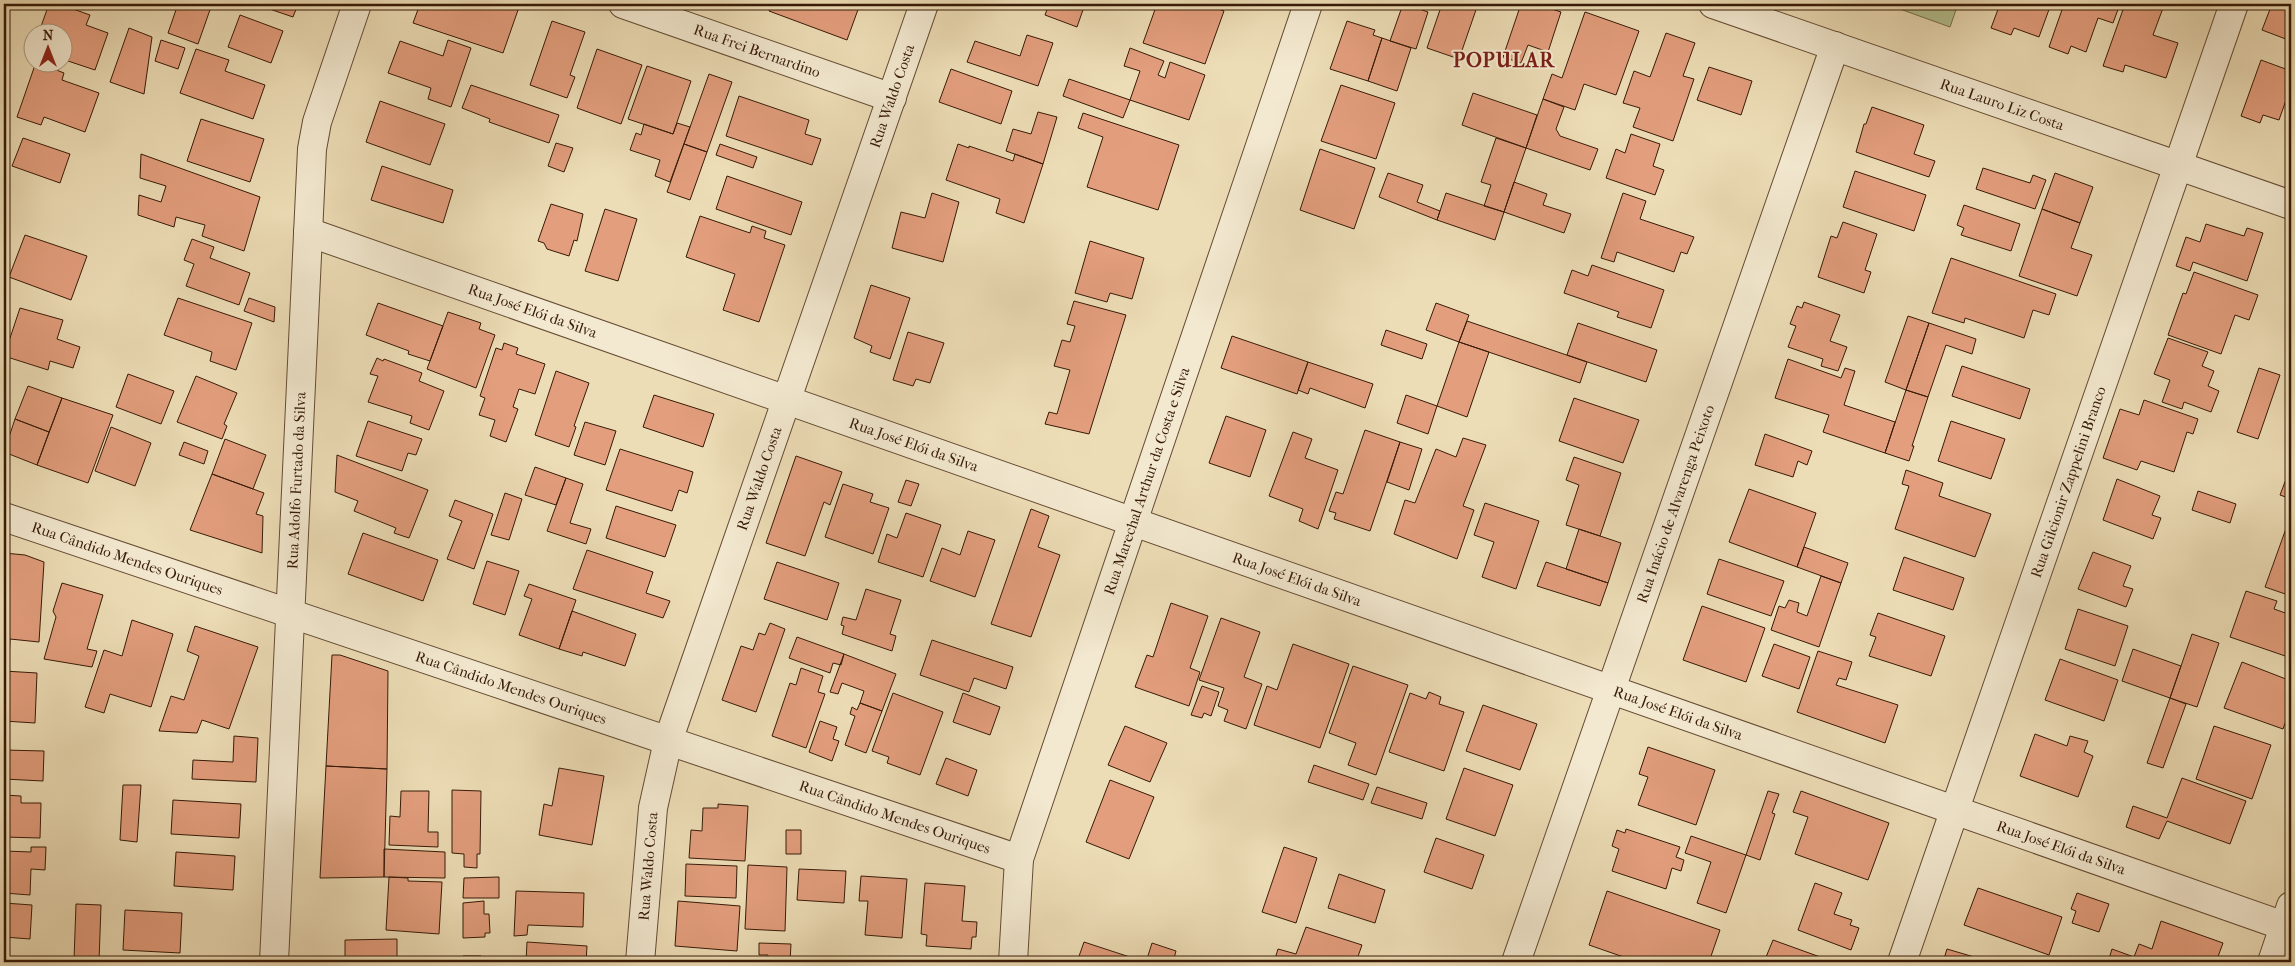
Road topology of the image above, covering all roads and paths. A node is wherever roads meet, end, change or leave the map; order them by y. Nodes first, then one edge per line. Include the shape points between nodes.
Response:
1 (357, 4) edge
2 (623, 4) edge
3 (924, 4) edge
4 (1308, 4) edge
5 (1713, 4) edge
6 (2234, 4) edge
7 (1835, 46) junction
8 (892, 98) junction
9 (2178, 166) junction
10 (2291, 205) edge
11 (308, 232) junction
12 (786, 400) junction
13 (4, 517) edge
14 (1133, 522) junction
15 (290, 613) junction
16 (1611, 690) junction
17 (668, 741) junction
18 (1955, 810) junction
19 (1019, 859) junction
20 (2288, 916) edge
21 (274, 962) edge
22 (640, 962) edge
23 (1013, 962) edge
24 (1516, 962) edge
25 (1902, 962) edge
26 (2272, 962) edge

1 - 11 street, Rua Adolfo Furtado da Silva via 317,122 312,149
2 - 8 street, Rua Frei Bernardino
3 - 8 street, Rua Waldo Costa
4 - 14 street, Rua Marechal Arthur da Costa e Silva
5 - 7 street, Rua Lauro Liz Costa
6 - 9 street, Rua Gilcionir Zappelini Branco
7 - 9 street, Rua Lauro Liz Costa
7 - 16 street, Rua Inácio de Alvarenga Peixoto
8 - 12 street, Rua Waldo Costa
9 - 10 street, Rua Lauro Liz Costa
9 - 18 street, Rua Gilcionir Zappelini Branco
11 - 12 street, Rua José Elói da Silva
11 - 15 street, Rua Adolfo Furtado da Silva
12 - 14 street, Rua José Elói da Silva
12 - 17 street, Rua Waldo Costa
13 - 15 street, Rua Cândido Mendes Ouriques
14 - 16 street, Rua José Elói da Silva
14 - 19 street, Rua Marechal Arthur da Costa e Silva
15 - 17 street, Rua Cândido Mendes Ouriques
15 - 21 street, Rua Adolfo Furtado da Silva
16 - 18 street, Rua José Elói da Silva
16 - 24 street, Rua Inácio de Alvarenga Peixoto
17 - 19 street, Rua Cândido Mendes Ouriques
17 - 22 street, Rua Waldo Costa via 653,808
18 - 20 street, Rua José Elói da Silva
18 - 25 street, Rua Gilcionir Zappelini Branco
19 - 23 street, Rua Marechal Arthur da Costa e Silva
20 - 26 street

